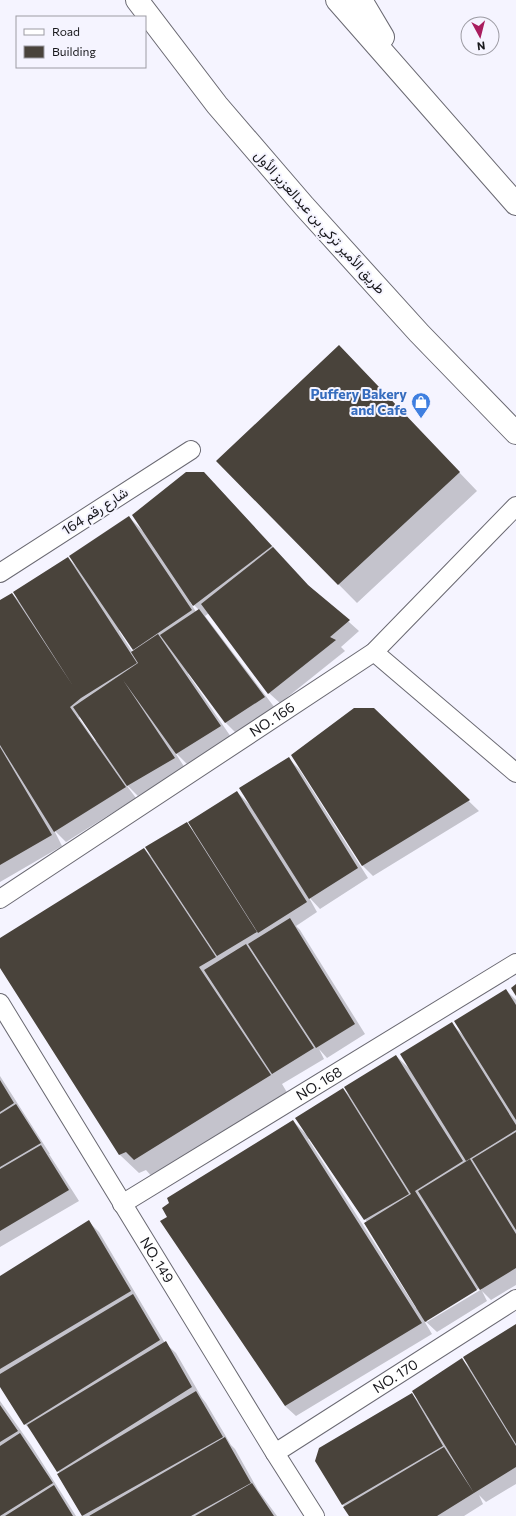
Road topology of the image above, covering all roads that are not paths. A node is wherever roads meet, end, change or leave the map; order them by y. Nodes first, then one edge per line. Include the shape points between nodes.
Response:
1 (337, 0) edge
2 (361, 0) edge
3 (137, 2) edge
4 (408, 81) junction
5 (516, 204) edge
6 (516, 433) edge
7 (191, 450) dead end
8 (516, 506) edge
9 (0, 573) edge
10 (374, 652) junction
11 (516, 773) edge
12 (0, 899) edge
13 (516, 963) edge
14 (0, 1003) edge
15 (122, 1204) junction
16 (516, 1299) edge
17 (275, 1453) junction
18 (315, 1516) edge

1 - 4 main road
2 - 4 main road
3 - 6 main road, طريق الأمير تركي بن عبدالعزيز الأول via 217,106 304,206 419,333
4 - 5 main road
7 - 9 street, شارع رقم 164
8 - 10 street, NO. 166
10 - 11 street
10 - 12 street, NO. 166
13 - 15 street, NO. 168
14 - 15 street, NO. 149
15 - 17 street, NO. 149
16 - 17 street, NO. 170
17 - 18 street, NO. 149

